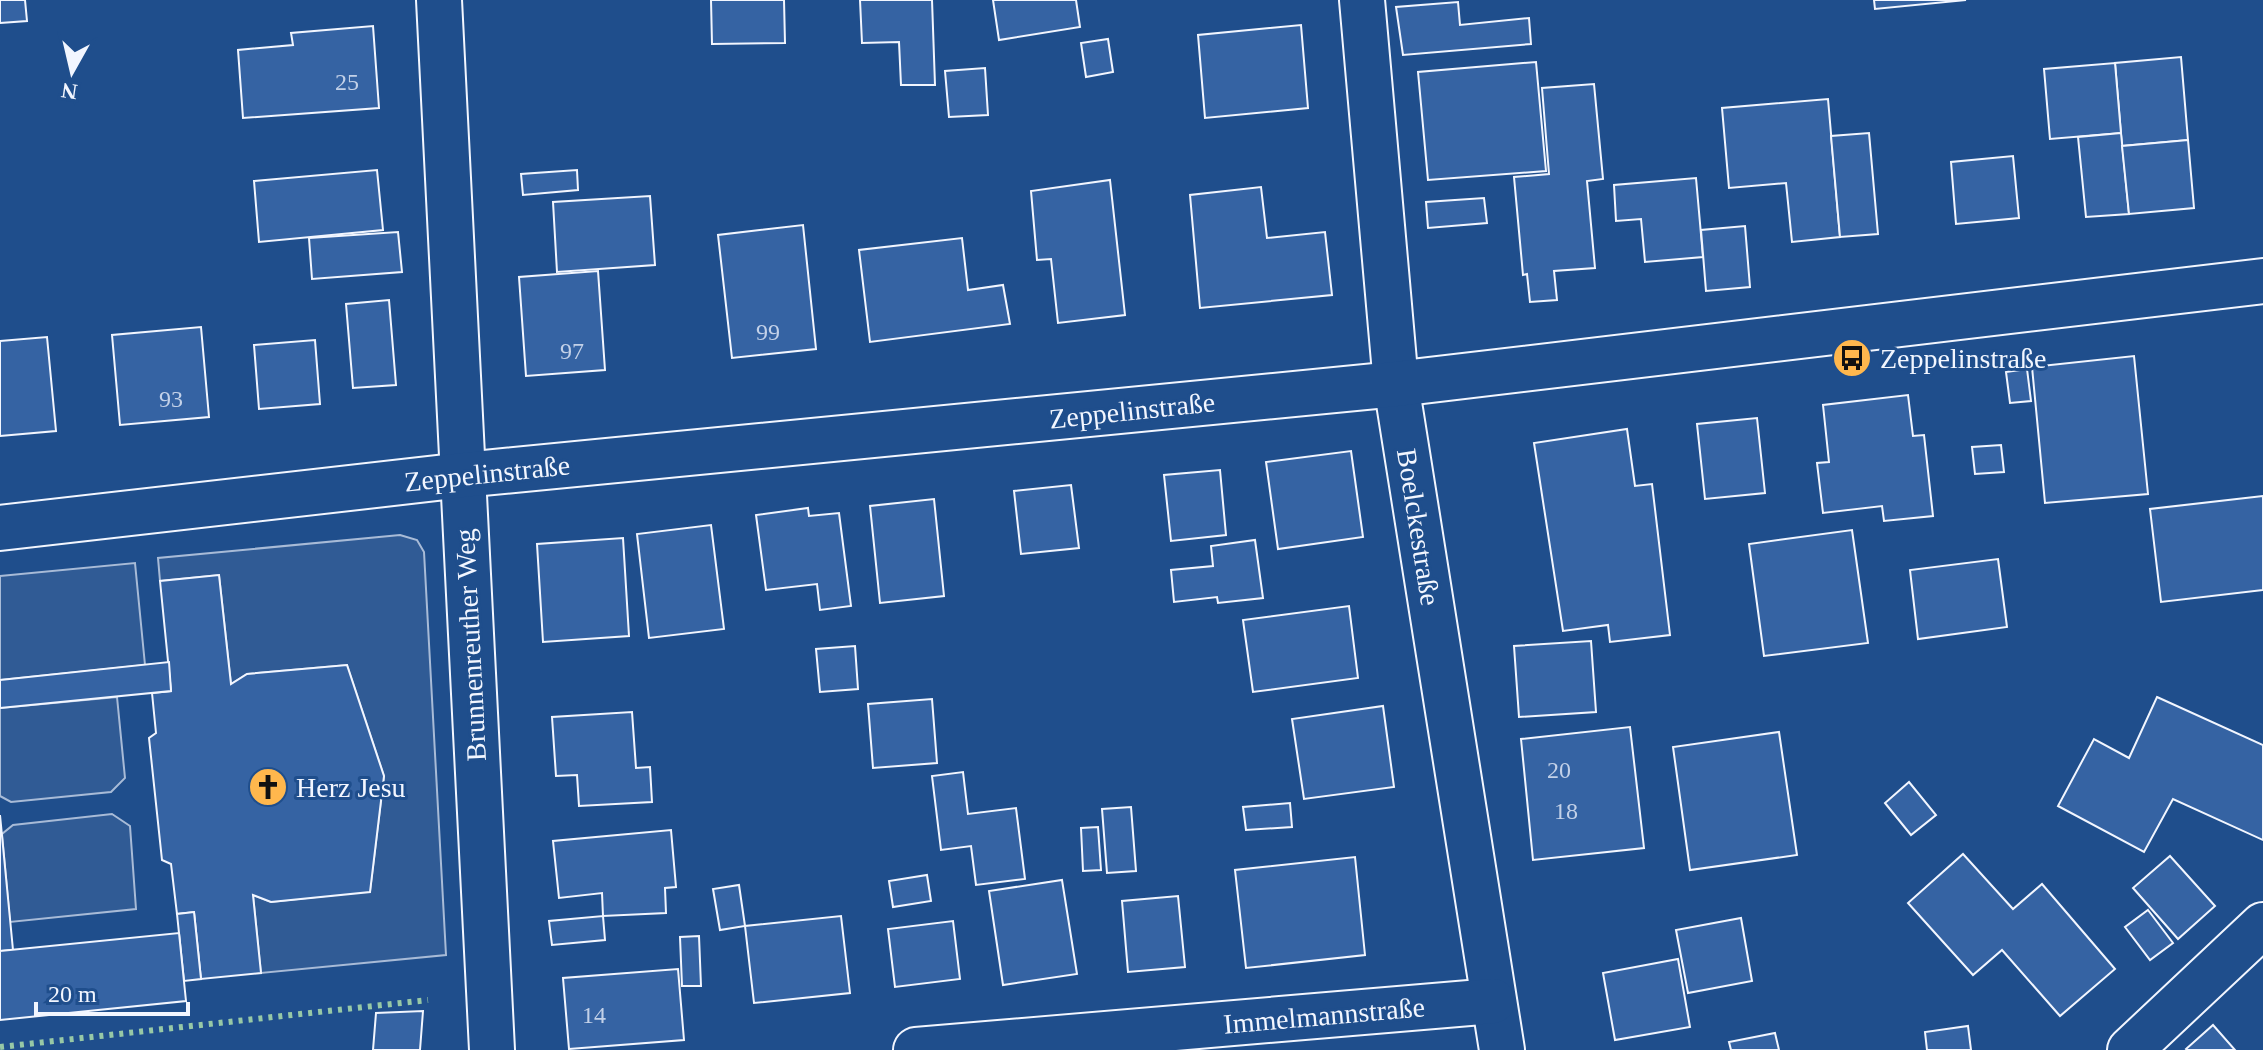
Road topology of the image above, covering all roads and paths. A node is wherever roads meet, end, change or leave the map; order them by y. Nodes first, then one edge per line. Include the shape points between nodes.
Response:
1 (439, 0) edge
2 (1362, 0) edge
3 (2263, 281) edge
4 (1396, 384) junction
5 (463, 475) junction
6 (0, 528) edge
7 (2263, 925) edge
8 (1493, 1001) junction
9 (492, 1050) edge
10 (916, 1050) edge
11 (1502, 1050) edge
12 (2130, 1050) edge

1 - 5 street, Brunnenreuther Weg
2 - 4 street, Boelckestraße
3 - 4 street, Zeppelinstraße
4 - 5 street, Zeppelinstraße
4 - 8 street, Boelckestraße
5 - 6 street, Zeppelinstraße
5 - 9 street, Brunnenreuther Weg
7 - 12 street
8 - 10 street, Immelmannstraße
8 - 11 street, Boelckestraße

